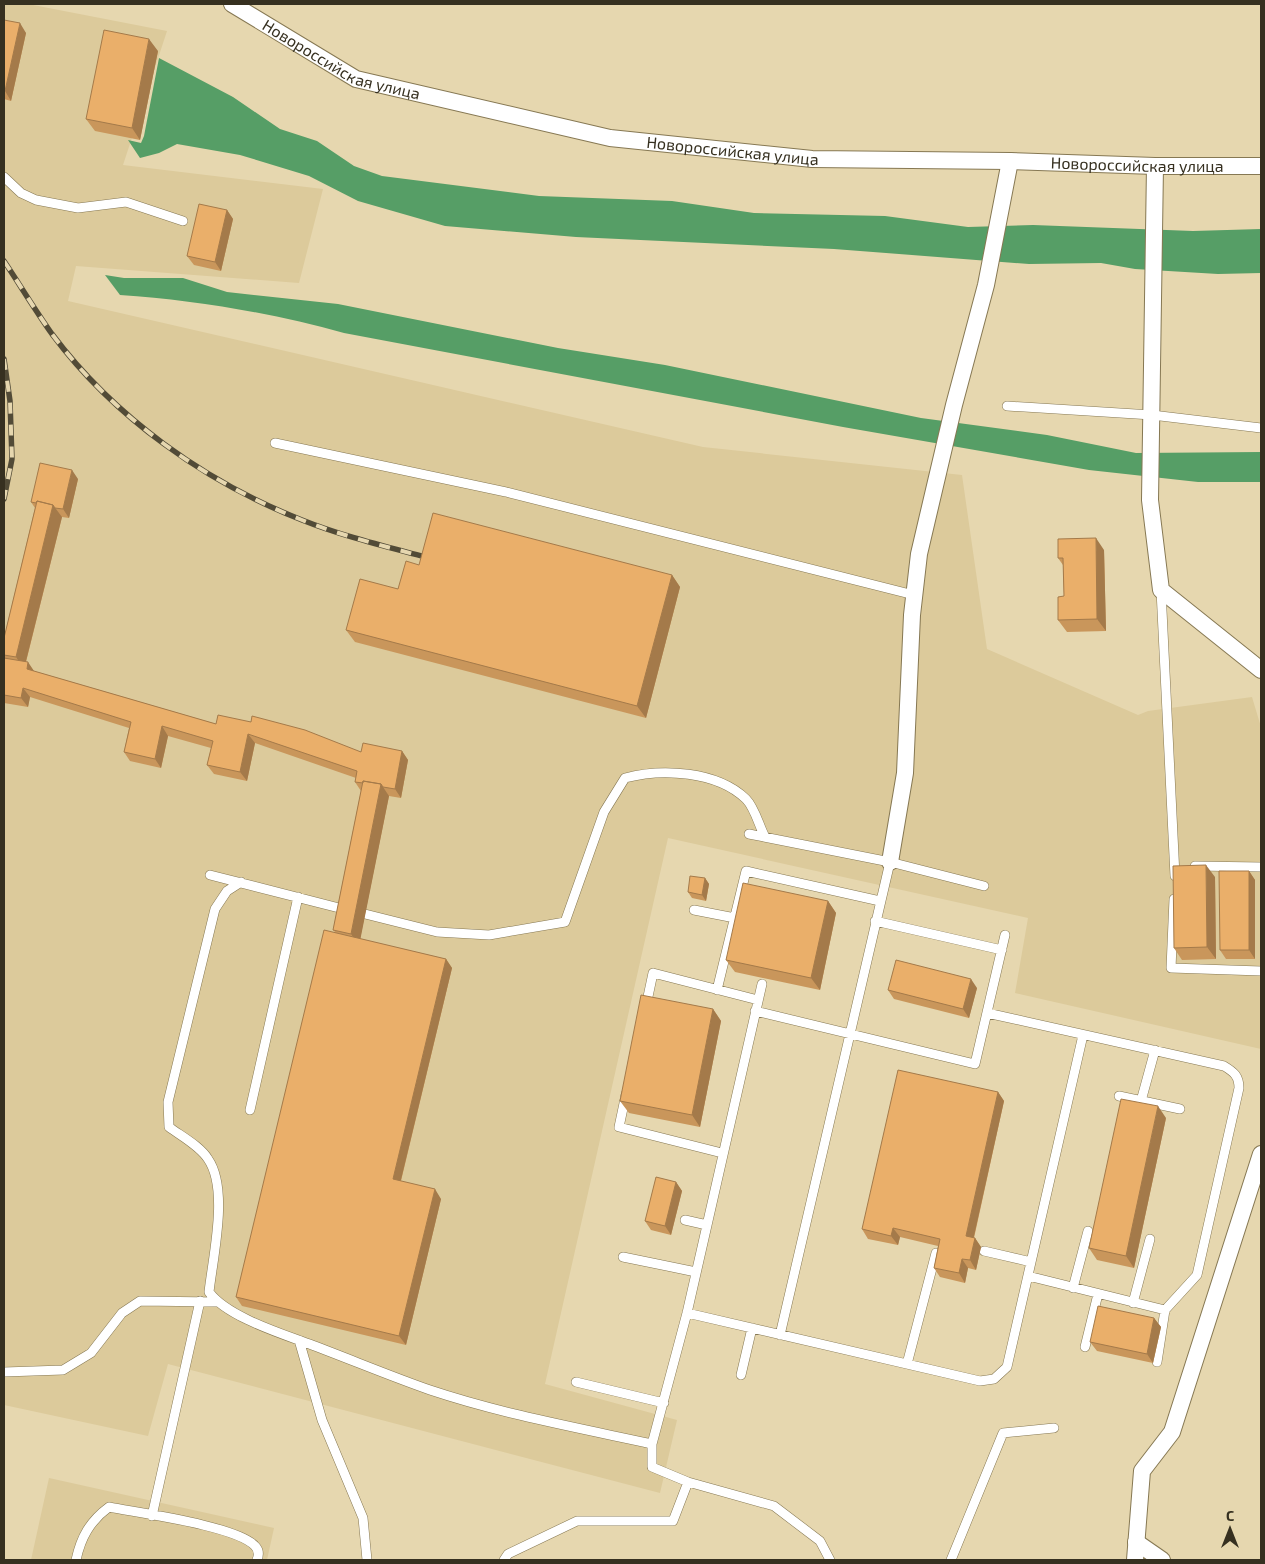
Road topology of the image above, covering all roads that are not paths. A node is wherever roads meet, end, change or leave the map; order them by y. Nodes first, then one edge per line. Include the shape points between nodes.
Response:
1 (238, 5) edge
2 (1010, 161) junction
3 (1155, 166) junction
4 (1261, 166) edge
5 (4, 177) edge
6 (183, 221) dead end
7 (1006, 406) dead end
8 (1152, 414) junction
9 (1261, 428) edge
10 (275, 443) dead end
11 (1161, 590) junction
12 (914, 595) junction
13 (1261, 670) edge
14 (749, 834) dead end
15 (765, 837) junction
16 (890, 862) junction
17 (1175, 866) junction
18 (1261, 866) edge
19 (210, 875) dead end
20 (241, 882) junction
21 (984, 886) dead end
22 (298, 897) junction
23 (880, 901) junction
24 (348, 910) edge
25 (694, 910) dead end
26 (365, 914) dead end
27 (734, 918) junction
28 (875, 921) junction
29 (1005, 934) dead end
30 (1002, 950) junction
31 (1261, 971) edge
32 (762, 984) dead end
33 (717, 990) junction
34 (758, 1000) junction
35 (755, 1011) junction
36 (645, 1012) edge
37 (987, 1013) junction
38 (850, 1032) junction
39 (1084, 1035) junction
40 (1155, 1050) junction
41 (628, 1089) edge
42 (1119, 1096) dead end
43 (1141, 1101) junction
44 (1180, 1109) dead end
45 (250, 1110) dead end
46 (722, 1153) junction
47 (1261, 1154) edge
48 (685, 1220) dead end
49 (707, 1225) junction
50 (1088, 1231) dead end
51 (1150, 1239) dead end
52 (984, 1251) dead end
53 (936, 1252) edge
54 (623, 1257) dead end
55 (1031, 1262) junction
56 (696, 1272) junction
57 (1028, 1276) junction
58 (1073, 1288) junction
59 (1098, 1294) junction
60 (200, 1301) junction
61 (216, 1302) junction
62 (1133, 1302) junction
63 (1164, 1310) junction
64 (687, 1313) junction
65 (752, 1328) junction
66 (780, 1335) junction
67 (299, 1340) junction
68 (1085, 1346) dead end
69 (1157, 1362) dead end
70 (907, 1364) junction
71 (4, 1372) edge
72 (741, 1375) dead end
73 (576, 1382) dead end
74 (664, 1403) junction
75 (1054, 1428) dead end
76 (652, 1444) junction
77 (688, 1482) junction
78 (152, 1516) junction
79 (1136, 1542) junction
80 (76, 1560) edge
81 (258, 1560) edge
82 (367, 1560) edge
83 (504, 1560) edge
84 (830, 1560) edge
85 (951, 1560) edge
86 (1134, 1560) edge
87 (1162, 1560) edge

1 - 2 street, Новороссийская улица via 356,79 610,138 812,159
2 - 3 street, Новороссийская улица
2 - 12 street via 986,285 919,554
3 - 4 street, Новороссийская улица
3 - 8 street
5 - 6 lane via 21,193 36,200 78,208 126,202
7 - 8 lane
8 - 9 lane
8 - 11 street via 1150,500
10 - 12 lane via 506,492
11 - 13 street
11 - 17 lane
12 - 16 street via 905,773
14 - 15 lane
15 - 16 lane
15 - 26 lane via 748,800 728,784 678,772 646,772 625,778 604,812 565,922 489,934 437,932
16 - 21 lane
16 - 23 lane
17 - 18 lane
17 - 31 lane via 1171,968
19 - 20 lane
20 - 22 lane
20 - 61 lane via 227,892 215,909 168,1102 169,1127 207,1157 217,1173 219,1191 209,1292
22 - 24 lane
22 - 45 lane
23 - 27 lane via 746,871
23 - 28 lane
25 - 27 lane
27 - 33 lane
28 - 30 lane
28 - 38 lane
29 - 30 lane
30 - 37 lane
32 - 34 lane
33 - 34 lane
33 - 36 lane via 654,973
34 - 35 lane
35 - 38 lane
35 - 46 lane
37 - 38 lane via 975,1064
37 - 39 lane
38 - 66 lane
39 - 40 lane
39 - 55 lane
40 - 43 lane
40 - 63 lane via 1224,1066 1239,1080 1197,1275
41 - 46 lane via 619,1127
42 - 43 lane
43 - 44 lane
46 - 49 lane
47 - 79 street via 1172,1432 1142,1471
48 - 49 lane
49 - 56 lane
50 - 58 lane
51 - 62 lane
52 - 55 lane
53 - 70 lane
54 - 56 lane
55 - 57 lane
56 - 64 lane
57 - 58 lane
57 - 70 lane via 1007,1367 994,1379 980,1381
58 - 59 lane
59 - 62 lane
59 - 68 lane
60 - 61 lane
60 - 71 lane via 140,1301 122,1313 91,1353 63,1370
60 - 78 lane
61 - 67 lane via 229,1311
62 - 63 lane
63 - 69 lane
64 - 65 lane
64 - 74 lane
65 - 66 lane
65 - 72 lane
66 - 70 lane
67 - 76 lane via 431,1390 538,1419
67 - 82 lane via 322,1420 364,1518
73 - 74 lane
74 - 76 lane
75 - 85 lane via 1003,1433
76 - 77 lane via 652,1467
77 - 83 lane via 674,1521 577,1521 508,1554
77 - 84 lane via 774,1506 820,1541
78 - 80 lane via 109,1507 94,1518 85,1531
78 - 81 lane via 234,1535 256,1547
79 - 86 street
79 - 87 street

